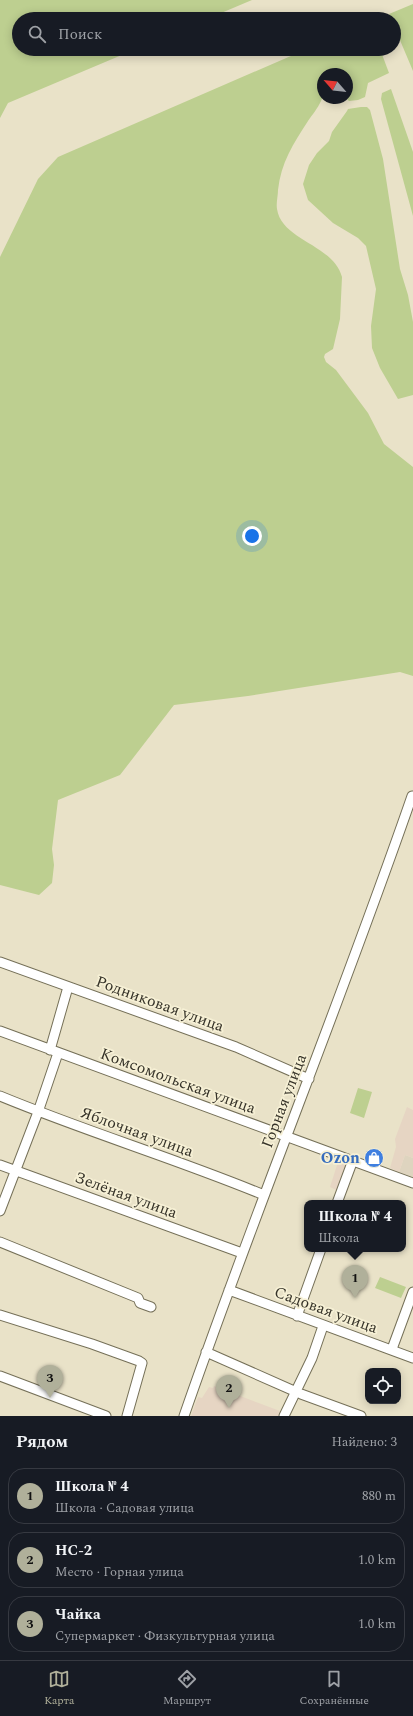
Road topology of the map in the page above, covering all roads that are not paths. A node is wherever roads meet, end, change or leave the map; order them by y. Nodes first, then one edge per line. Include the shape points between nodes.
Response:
1 (412, 796) edge
2 (0, 962) edge
3 (68, 987) junction
4 (0, 1031) edge
5 (54, 1052) junction
6 (308, 1079) junction
7 (0, 1096) edge
8 (38, 1112) junction
9 (286, 1136) junction
10 (352, 1160) junction
11 (0, 1165) edge
12 (16, 1171) junction
13 (413, 1183) edge
14 (264, 1195) junction
15 (338, 1200) edge
16 (0, 1211) edge
17 (0, 1242) edge
18 (320, 1252) edge
19 (242, 1253) junction
20 (229, 1290) junction
21 (413, 1292) edge
22 (151, 1308) dead end
23 (0, 1315) edge
24 (297, 1316) junction
25 (323, 1326) junction
26 (392, 1349) junction
27 (206, 1352) junction
28 (413, 1358) edge
29 (0, 1376) edge
30 (296, 1392) junction
31 (106, 1416) edge
32 (127, 1416) edge
33 (184, 1416) edge
34 (284, 1416) edge
35 (361, 1416) edge

1 - 6 street, Горная улица
2 - 3 street, Родниковая улица
3 - 5 street
3 - 6 street, Родниковая улица via 236,1047
4 - 5 street, Комсомольская улица
5 - 8 street
5 - 9 street, Комсомольская улица
6 - 9 street, Горная улица
7 - 8 street, Яблочная улица
8 - 12 street
8 - 14 street, Яблочная улица
9 - 10 street, Комсомольская улица
9 - 14 street, Горная улица
10 - 13 street, Комсомольская улица
10 - 15 street
11 - 12 street, Зелёная улица
12 - 16 street
12 - 19 street, Зелёная улица
14 - 19 street, Горная улица
17 - 22 street via 138,1298
18 - 24 street
19 - 20 street, Горная улица
20 - 24 street, Садовая улица
20 - 27 street, Горная улица
21 - 26 street
23 - 32 street via 140,1361 142,1363
24 - 25 street, Садовая улица
25 - 26 street, Садовая улица
25 - 30 street
26 - 28 street, Садовая улица
27 - 30 street
27 - 33 street, Горная улица
29 - 31 street
30 - 34 street
30 - 35 street

